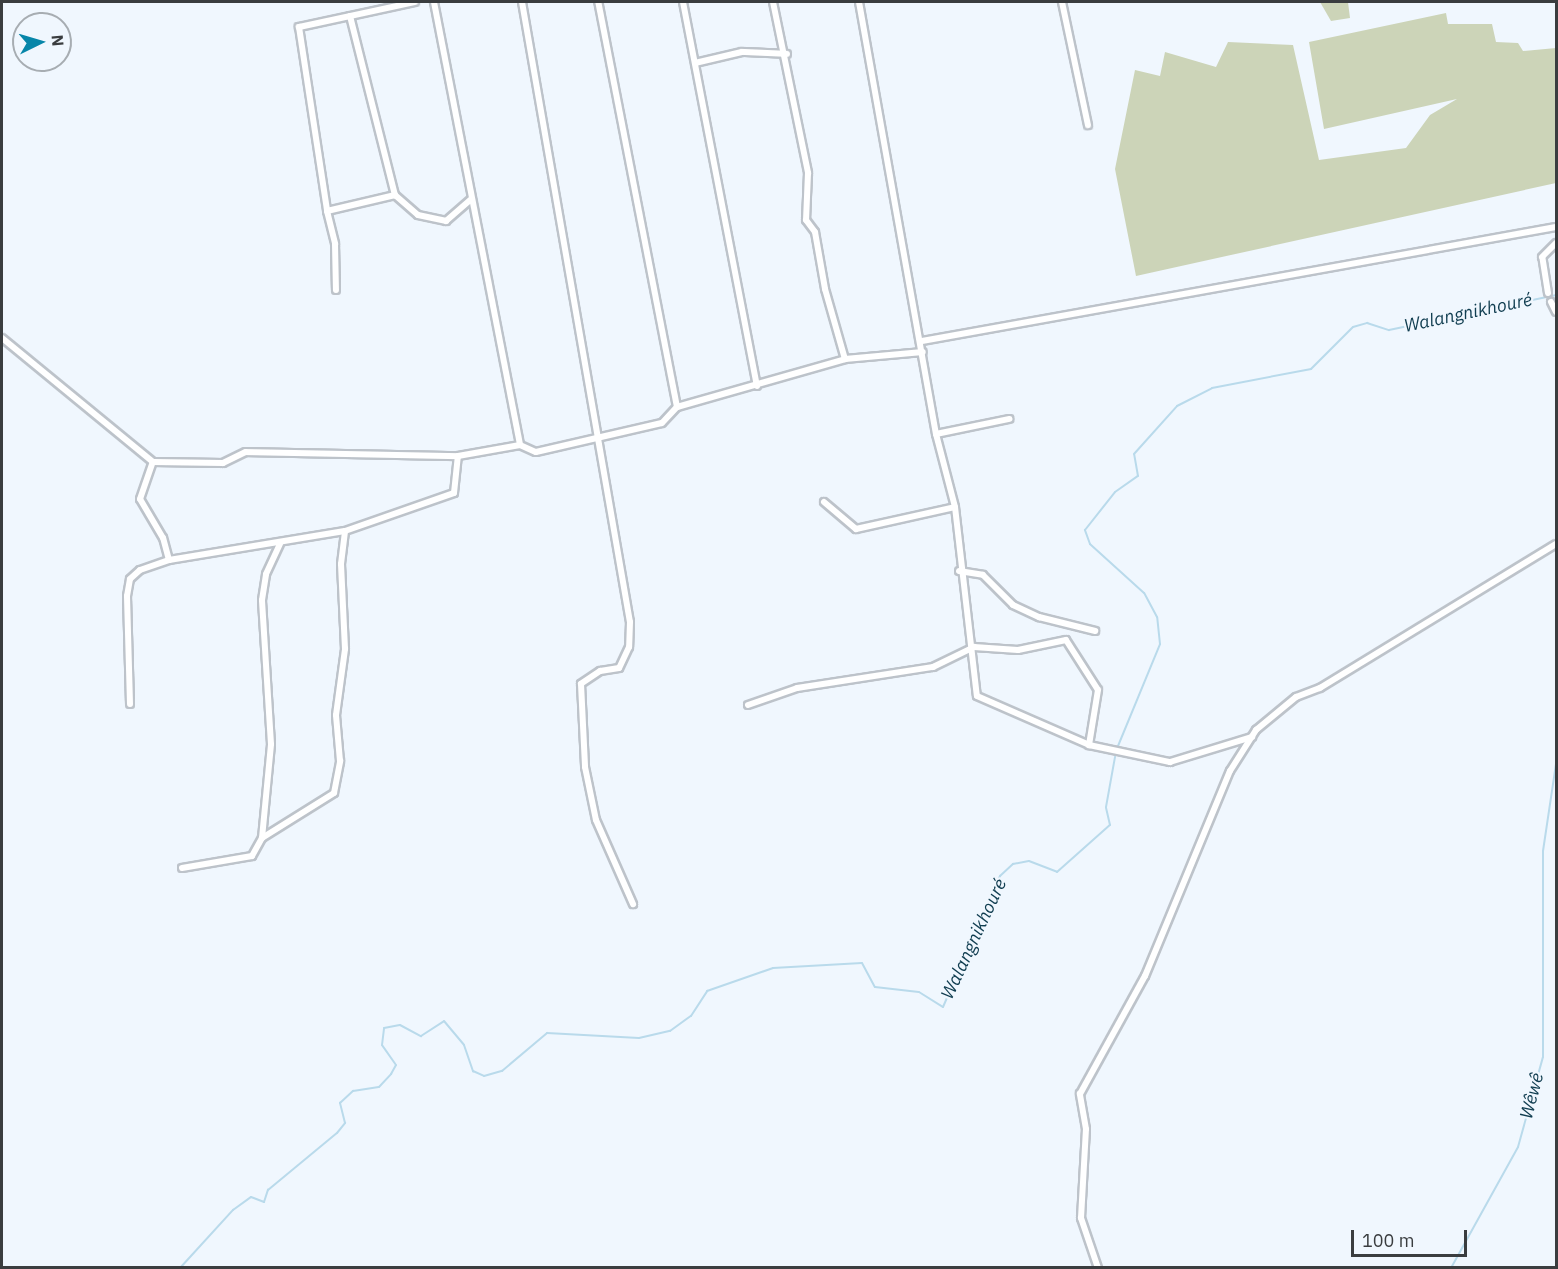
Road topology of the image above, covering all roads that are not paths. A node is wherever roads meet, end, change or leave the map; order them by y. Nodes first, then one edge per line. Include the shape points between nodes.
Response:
1 (415, 2) edge
2 (434, 2) edge
3 (522, 2) edge
4 (598, 2) edge
5 (682, 2) edge
6 (773, 2) edge
7 (859, 2) edge
8 (1062, 2) edge
9 (350, 16) junction
10 (787, 54) junction
11 (695, 63) junction
12 (1088, 125) dead end
13 (395, 195) junction
14 (470, 200) junction
15 (327, 211) junction
16 (1557, 227) edge
17 (1557, 243) edge
18 (336, 290) dead end
19 (1548, 293) dead end
20 (2, 338) edge
21 (922, 341) junction
22 (923, 352) junction
23 (846, 359) junction
24 (757, 386) junction
25 (677, 407) junction
26 (1009, 419) dead end
27 (936, 434) junction
28 (601, 435) junction
29 (520, 445) junction
30 (458, 456) junction
31 (153, 462) junction
32 (824, 502) dead end
33 (955, 507) junction
34 (345, 531) junction
35 (280, 544) junction
36 (1557, 544) edge
37 (169, 560) junction
38 (959, 571) junction
39 (1095, 631) dead end
40 (974, 647) junction
41 (130, 704) dead end
42 (748, 705) dead end
43 (1252, 737) junction
44 (1089, 746) junction
45 (262, 838) junction
46 (182, 868) dead end
47 (633, 904) dead end
48 (1098, 1268) edge

1 - 9 street
2 - 14 street
3 - 28 street
4 - 25 street
5 - 11 street
6 - 10 street
7 - 21 street
8 - 12 street
9 - 13 street
9 - 15 street via 299,27
10 - 11 street via 742,52
10 - 23 street via 808,173 806,220 815,232 825,289
11 - 24 street
13 - 14 street via 418,215 446,221
13 - 15 street
14 - 29 street via 482,232 501,366
15 - 18 street via 335,244
16 - 21 street
17 - 19 street via 1542,256
20 - 31 street
21 - 22 street
22 - 23 street
22 - 27 street
23 - 24 street
24 - 25 street
25 - 28 street via 662,423
26 - 27 street
27 - 33 street
28 - 29 street via 536,452
28 - 47 street via 629,647 619,668 600,671 581,684 585,767 596,820
29 - 30 street
30 - 31 street via 257,451 223,463
30 - 34 street via 454,493
31 - 37 street via 140,500 163,538
32 - 33 street via 856,529
33 - 38 street
34 - 35 street
34 - 45 street via 340,564 345,649 336,715 340,761 334,793
35 - 37 street
35 - 45 street via 266,574 262,600 271,744
36 - 43 street via 1320,687 1296,696
37 - 41 street via 130,579
38 - 39 street via 983,575 1013,605 1039,617
38 - 40 street
40 - 42 street via 933,667 797,688
40 - 44 street via 977,696
40 - 44 street via 1018,650 1066,640 1098,690
43 - 44 street via 1170,762
43 - 48 street via 1230,771 1145,976 1080,1094 1086,1129 1081,1218
45 - 46 street via 252,856

